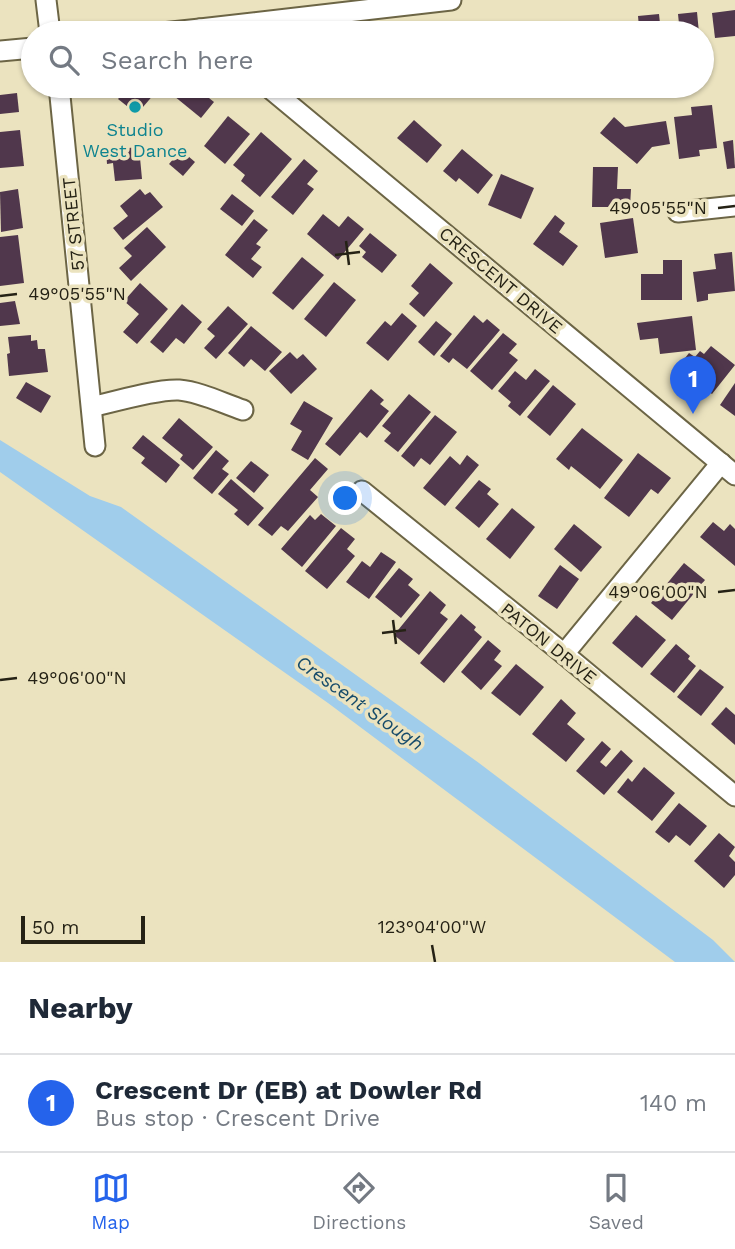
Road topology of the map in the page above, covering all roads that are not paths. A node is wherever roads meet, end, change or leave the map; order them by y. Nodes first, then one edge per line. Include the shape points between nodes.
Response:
1 (46, 0) edge
2 (451, 0) edge
3 (49, 21) edge
4 (282, 21) edge
5 (21, 49) edge
6 (0, 51) edge
7 (60, 98) edge
8 (281, 98) edge
9 (735, 206) edge
10 (678, 212) dead end
11 (92, 407) junction
12 (243, 410) dead end
13 (96, 446) dead end
14 (728, 469) edge
15 (362, 491) dead end
16 (564, 654) junction
17 (735, 796) edge

1 - 3 street
2 - 4 street
5 - 6 street
7 - 11 street, 57 STREET
8 - 14 street, CRESCENT DRIVE
9 - 10 street
11 - 12 street via 179,390
11 - 13 street, 57 STREET
14 - 16 street
15 - 16 street, PATON DRIVE
16 - 17 street, PATON DRIVE

